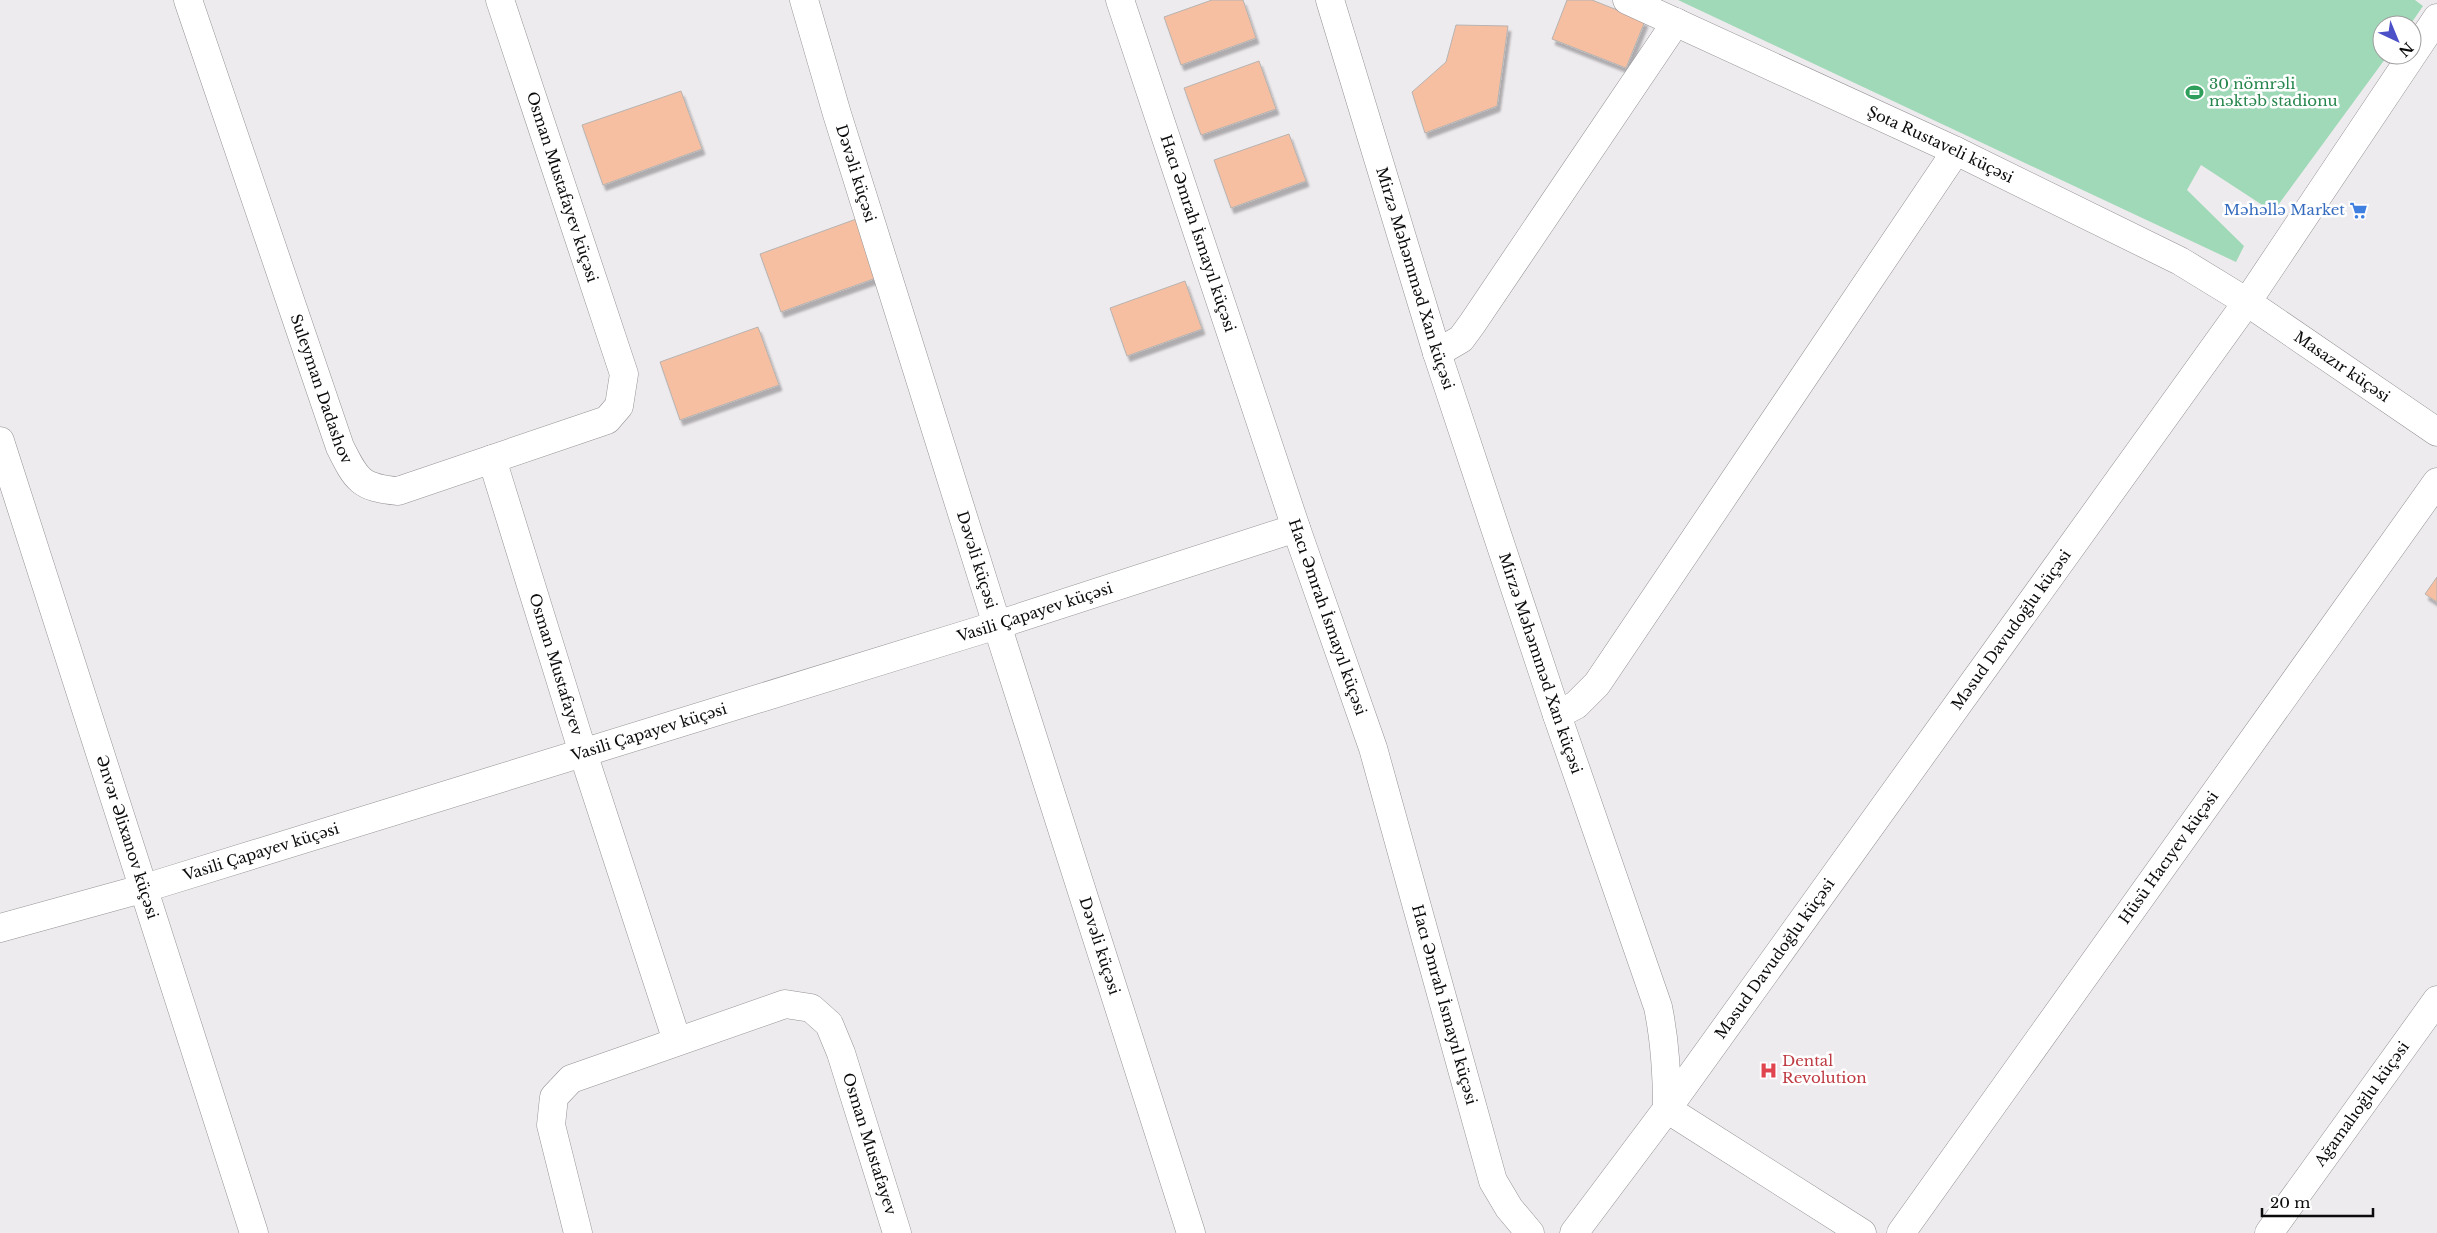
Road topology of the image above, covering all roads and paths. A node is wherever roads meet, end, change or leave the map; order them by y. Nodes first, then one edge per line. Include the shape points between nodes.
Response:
1 (188, 0) edge
2 (500, 0) edge
3 (804, 0) edge
4 (1120, 0) edge
5 (1330, 0) edge
6 (1627, 0) edge
7 (2437, 18) edge
8 (1676, 22) junction
9 (1956, 151) junction
10 (2247, 302) junction
11 (1437, 353) junction
12 (624, 374) joint
13 (2437, 432) edge
14 (0, 441) edge
15 (492, 459) junction
16 (2437, 482) edge
17 (1296, 528) junction
18 (997, 625) junction
19 (1557, 715) junction
20 (583, 752) junction
21 (145, 888) junction
22 (0, 928) edge
23 (2437, 1000) edge
24 (677, 1041) junction
25 (1667, 1109) junction
26 (254, 1233) edge
27 (578, 1233) edge
28 (897, 1233) edge
29 (1191, 1233) edge
30 (1530, 1233) edge
31 (1574, 1233) edge
32 (1862, 1233) edge
33 (1901, 1233) edge
34 (2269, 1233) edge

1 - 15 street, Suleyman Dadashov via 340,447 355,476 376,489 398,491
2 - 12 street, Osman Mustafayev küçəsi
3 - 18 street, Dəvəli küçəsi
4 - 17 street, Hacı Əmrah İsmayıl küçəsi
5 - 11 street, Mirzə Məhəmməd Xan küçəsi
6 - 8 street, Şota Rustaveli küçəsi
7 - 10 street, Məsud Davudoğlu küçəsi
8 - 9 street, Şota Rustaveli küçəsi
8 - 11 street via 1472,324 1460,339
9 - 10 street, Şota Rustaveli küçəsi via 2180,261
9 - 19 street via 1597,684 1576,705
10 - 13 street, Masazır küçəsi
10 - 25 street, Məsud Davudoğlu küçəsi
11 - 19 street, Mirzə Məhəmməd Xan küçəsi
12 - 15 street, Suleyman Dadashov via 619,406 607,420
14 - 21 street, Ənvər Əlixanov küçəsi
15 - 20 street, Osman Mustafayev
16 - 33 street, Hüsü Hacıyev küçəsi
17 - 18 street, Vasili Çapayev küçəsi
17 - 30 street, Hacı Əmrah İsmayıl küçəsi via 1373,748 1493,1181 1509,1208
18 - 20 street, Vasili Çapayev küçəsi
18 - 29 street, Dəvəli küçəsi
19 - 25 street, Mirzə Məhəmməd Xan küçəsi via 1658,1006 1666,1058
20 - 21 street, Vasili Çapayev küçəsi
20 - 24 street, Osman Mustafayev
21 - 22 street, Vasili Çapayev küçəsi
21 - 26 street, Ənvər Əlixanov küçəsi
23 - 34 street, Ağamalıoğlu küçəsi
24 - 27 street, Osman Mustafayev via 571,1079 554,1097 551,1125
24 - 28 street, Osman Mustafayev via 785,1004 811,1008 829,1024 842,1053
25 - 31 street, Məsud Davudoğlu küçəsi
25 - 32 street

